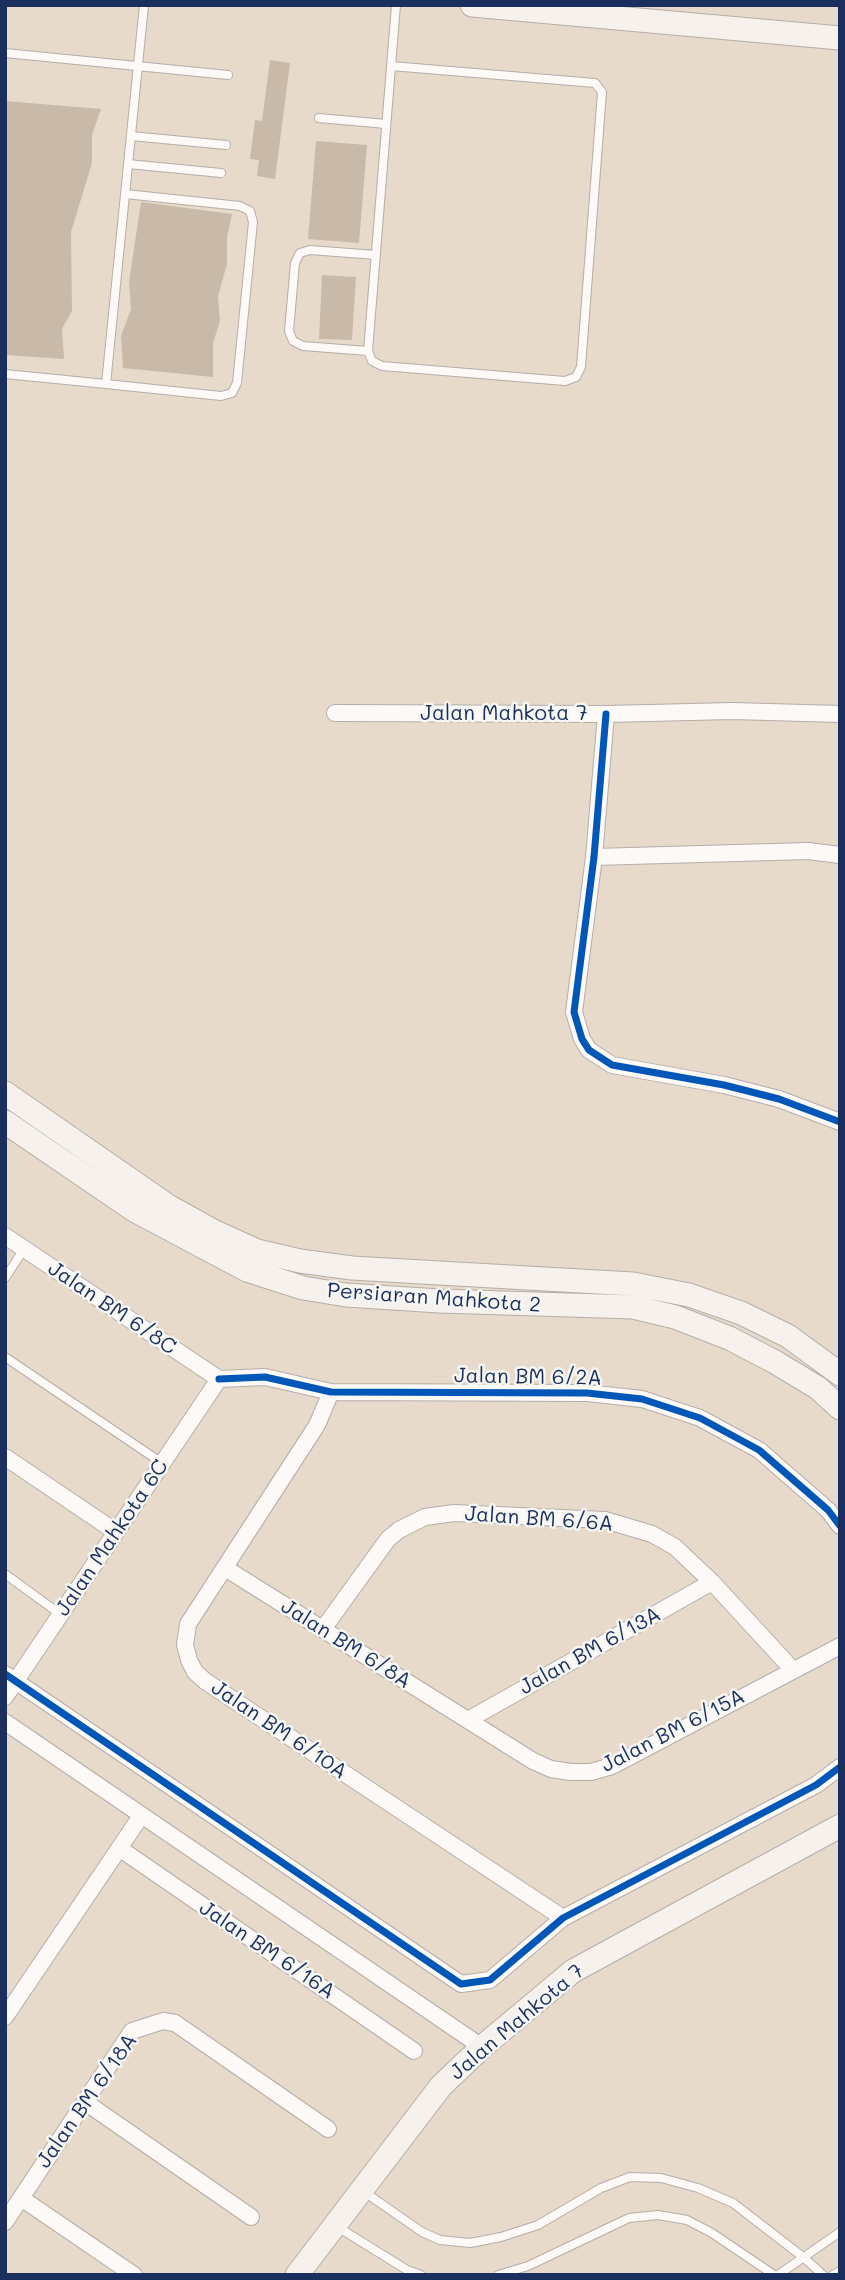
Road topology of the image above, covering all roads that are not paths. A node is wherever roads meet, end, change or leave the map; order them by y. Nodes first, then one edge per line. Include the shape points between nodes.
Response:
1 (144, 5) edge
2 (396, 5) edge
3 (472, 5) edge
4 (840, 38) edge
5 (5, 52) edge
6 (138, 66) junction
7 (391, 66) junction
8 (228, 75) dead end
9 (319, 118) dead end
10 (386, 124) junction
11 (131, 136) junction
12 (226, 145) dead end
13 (128, 164) junction
14 (221, 173) dead end
15 (125, 194) junction
16 (376, 255) junction
17 (368, 351) junction
18 (5, 374) edge
19 (106, 384) junction
20 (335, 713) dead end
21 (606, 714) junction
22 (840, 715) edge
23 (840, 855) edge
24 (594, 857) junction
25 (5, 1093) edge
26 (5, 1122) edge
27 (840, 1122) edge
28 (5, 1236) edge
29 (24, 1249) junction
30 (5, 1278) edge
31 (5, 1357) edge
32 (840, 1374) edge
33 (219, 1379) junction
34 (331, 1392) junction
35 (840, 1408) edge
36 (5, 1457) edge
37 (162, 1463) junction
38 (840, 1526) edge
39 (116, 1532) junction
40 (225, 1568) junction
41 (5, 1574) edge
42 (712, 1582) junction
43 (61, 1614) junction
44 (323, 1629) junction
45 (840, 1646) edge
46 (793, 1670) junction
47 (11, 1678) edge
48 (5, 1697) edge
49 (468, 1720) junction
50 (5, 1722) edge
51 (840, 1767) edge
52 (141, 1816) junction
53 (840, 1826) edge
54 (119, 1848) junction
55 (563, 1917) junction
56 (5, 2017) edge
57 (482, 2047) junction
58 (414, 2051) dead end
59 (85, 2102) junction
60 (328, 2129) dead end
61 (362, 2189) junction
62 (21, 2198) junction
63 (251, 2217) dead end
64 (5, 2222) edge
65 (335, 2225) junction
66 (840, 2232) edge
67 (803, 2257) junction
68 (840, 2271) edge
69 (134, 2275) edge
70 (297, 2275) edge
71 (421, 2275) edge
72 (498, 2275) edge
73 (776, 2275) edge
74 (823, 2275) edge
75 (833, 2275) edge

1 - 6 lane
2 - 7 lane
3 - 4 main road
5 - 6 lane
6 - 8 lane
6 - 11 lane
7 - 10 lane
7 - 17 lane via 594,83 602,92 581,367 576,377 565,381 382,366
9 - 10 lane
10 - 16 lane
11 - 12 lane
11 - 13 lane
13 - 14 lane
13 - 15 lane
15 - 19 lane
15 - 19 lane via 240,206 250,211 253,222 237,383 232,393 221,396
16 - 17 lane
16 - 17 lane via 300,253 295,263 289,331 292,341 303,346
18 - 19 lane
20 - 21 street, Jalan Mahkota 7
21 - 22 street, Jalan Mahkota 7 via 733,710
21 - 24 street
23 - 24 street via 808,850
24 - 27 street via 574,1012 590,1050 612,1065 724,1085
25 - 32 main road, Persiaran Mahkota 2 via 168,1206 257,1251 352,1268 634,1284 689,1295 788,1336
26 - 35 main road, Persiaran Mahkota 2 via 134,1210 247,1270 346,1296 633,1307 729,1338 818,1388
28 - 29 street, Jalan BM 6/8C
29 - 30 lane
29 - 33 street, Jalan BM 6/8C
31 - 37 lane
33 - 34 street, Jalan BM 6/2A via 265,1377
33 - 37 street, Jalan Mahkota 6C
34 - 38 street, Jalan BM 6/2A via 587,1393 642,1399 700,1418 759,1450
34 - 40 street, Jalan BM 6/10A via 317,1425
36 - 39 street
37 - 39 street, Jalan Mahkota 6C
39 - 43 street, Jalan Mahkota 6C
40 - 44 street, Jalan BM 6/8A
40 - 55 street, Jalan BM 6/10A via 186,1631 188,1660 200,1676
41 - 43 lane
42 - 44 street, Jalan BM 6/6A via 660,1537 605,1520 440,1514 412,1522 388,1539
42 - 46 street, Jalan BM 6/6A
42 - 49 street, Jalan BM 6/13A
43 - 47 street, Jalan Mahkota 6C
44 - 49 street, Jalan BM 6/8A
45 - 46 street, Jalan BM 6/15A
46 - 49 street, Jalan BM 6/15A via 620,1762 591,1772 542,1765
47 - 48 street, Jalan Mahkota 6C
47 - 55 street via 461,1984 490,1980
50 - 52 street
51 - 55 street via 816,1785
52 - 54 street
52 - 57 street
53 - 57 main road, Jalan Mahkota 7 via 580,1967
54 - 56 street
54 - 58 street, Jalan BM 6/16A
57 - 61 main road, Jalan Mahkota 7 via 439,2089
59 - 60 street, Jalan BM 6/18A via 132,2031 167,2020
59 - 62 street, Jalan BM 6/18A
59 - 63 street
61 - 65 main road, Jalan Mahkota 7
61 - 67 lane via 422,2232 440,2240 470,2243 538,2225 601,2188 630,2177 661,2178 733,2203
62 - 64 street, Jalan BM 6/18A
62 - 69 street
65 - 70 main road, Jalan Mahkota 7
65 - 71 lane
66 - 67 lane
67 - 73 lane
67 - 74 lane
68 - 75 lane
72 - 73 lane via 528,2266 629,2218 658,2215 687,2220

